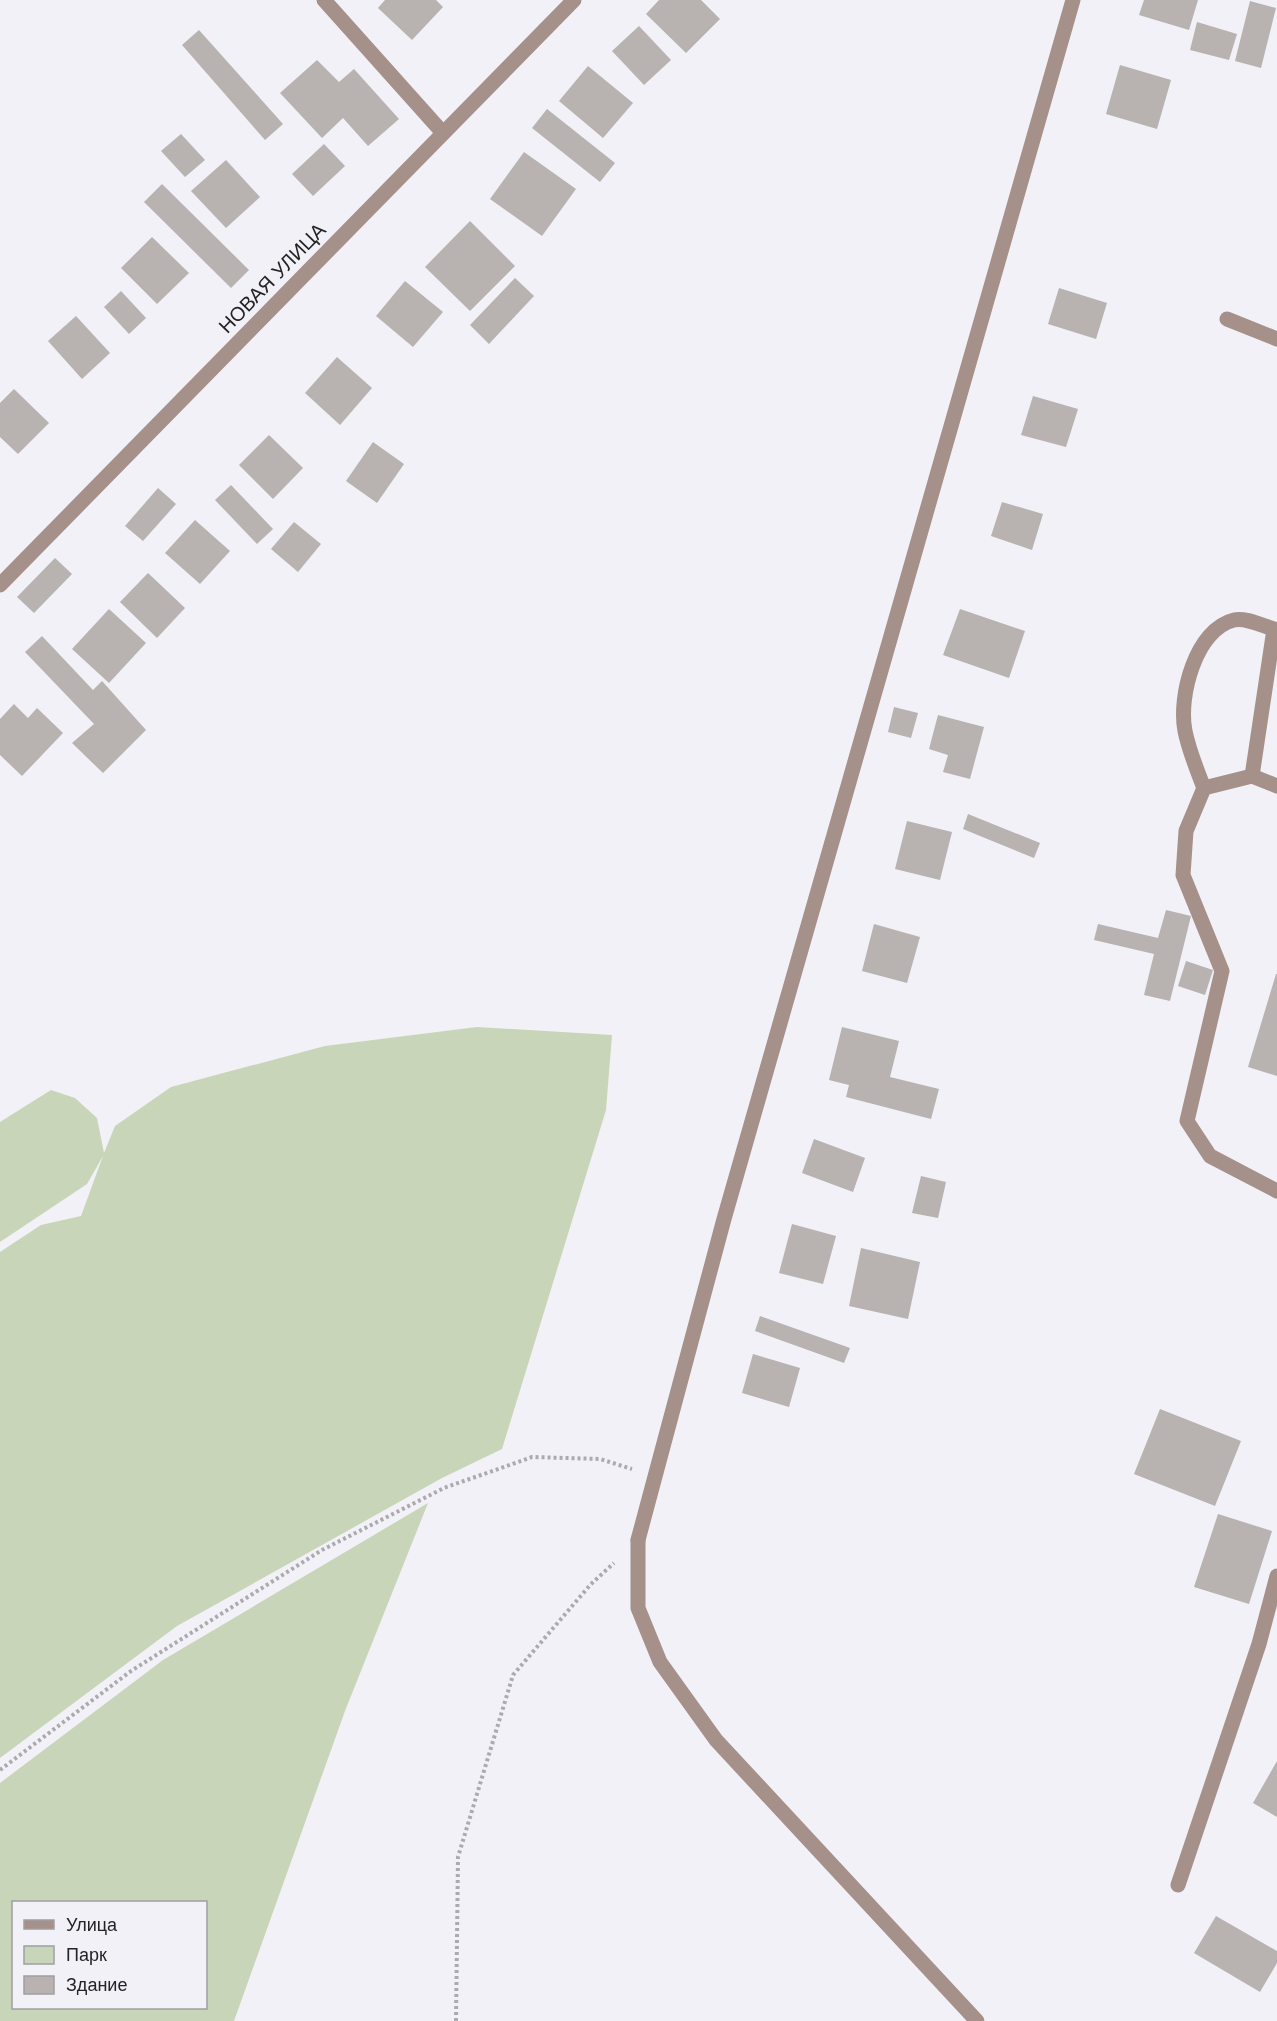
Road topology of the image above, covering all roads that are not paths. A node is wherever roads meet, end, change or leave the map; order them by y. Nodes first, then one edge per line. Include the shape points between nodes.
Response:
1 (324, 0) edge
2 (574, 0) edge
3 (1073, 0) edge
4 (443, 133) junction
5 (1227, 319) dead end
6 (1277, 339) edge
7 (0, 585) edge
8 (1252, 776) junction
9 (1277, 786) edge
10 (1204, 788) junction
11 (1277, 1191) edge
12 (1277, 1576) edge
13 (1178, 1885) dead end
14 (977, 2021) edge

1 - 4 street
2 - 4 street, НОВАЯ УЛИЦА
3 - 14 street via 724,1219 638,1540 638,1608 660,1662 716,1740
4 - 7 street, НОВАЯ УЛИЦА
5 - 6 street
8 - 9 street
8 - 10 street
8 - 10 street via 1275,629 1236,619 1217,627 1207,637 1185,691 1184,729
10 - 11 street via 1186,831 1184,875 1222,971 1187,1121 1210,1156
12 - 13 street via 1259,1644

